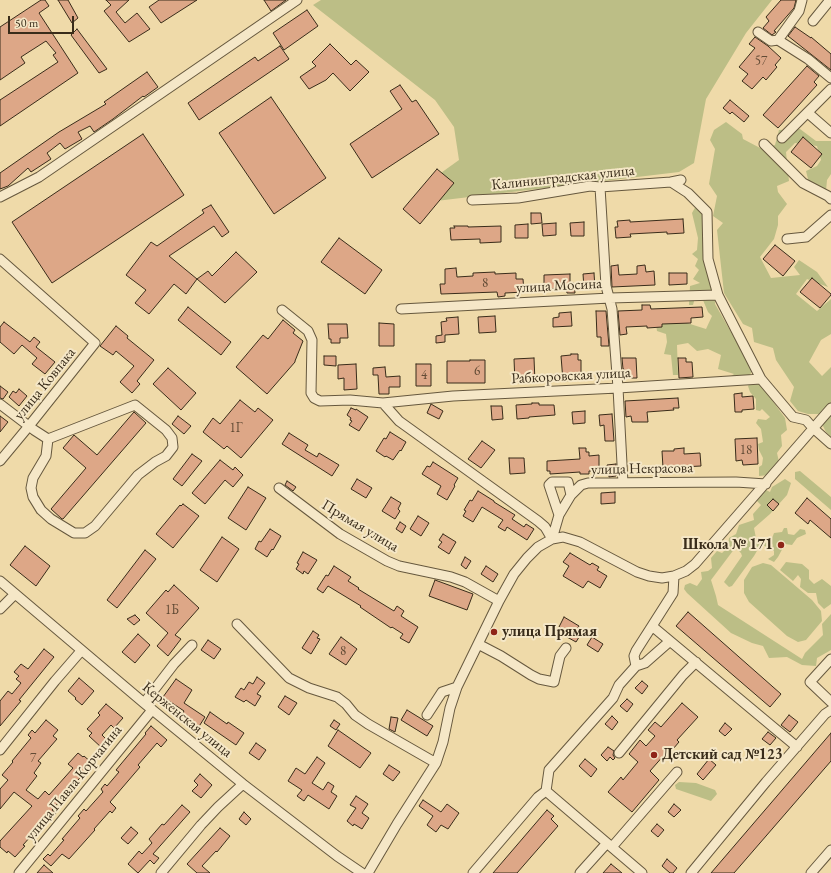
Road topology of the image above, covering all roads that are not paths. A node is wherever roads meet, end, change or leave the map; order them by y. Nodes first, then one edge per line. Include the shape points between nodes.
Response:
1 (298, 0) edge
2 (802, 0) edge
3 (830, 0) edge
4 (813, 21) dead end
5 (758, 32) dead end
6 (778, 40) junction
7 (831, 78) edge
8 (831, 89) edge
9 (808, 113) junction
10 (831, 133) edge
11 (782, 138) dead end
12 (764, 144) dead end
13 (681, 180) dead end
14 (671, 182) junction
15 (600, 187) junction
16 (0, 197) edge
17 (831, 199) edge
18 (472, 200) dead end
19 (831, 215) edge
20 (787, 239) dead end
21 (0, 259) edge
22 (718, 296) junction
23 (610, 298) junction
24 (401, 309) dead end
25 (282, 310) dead end
26 (761, 379) junction
27 (618, 388) junction
28 (383, 403) junction
29 (0, 404) edge
30 (831, 408) edge
31 (29, 426) junction
32 (813, 428) junction
33 (48, 439) junction
34 (831, 444) edge
35 (0, 461) edge
36 (623, 483) junction
37 (766, 484) junction
38 (279, 488) dead end
39 (571, 495) junction
40 (559, 515) junction
41 (552, 539) junction
42 (674, 576) junction
43 (0, 581) edge
44 (15, 594) junction
45 (499, 601) junction
46 (0, 609) edge
47 (237, 624) dead end
48 (652, 626) junction
49 (670, 641) junction
50 (478, 644) junction
51 (192, 645) dead end
52 (566, 648) dead end
53 (81, 650) junction
54 (831, 658) edge
55 (696, 662) junction
56 (636, 666) junction
57 (457, 687) junction
58 (831, 702) edge
59 (144, 704) junction
60 (152, 710) junction
61 (831, 710) edge
62 (427, 715) dead end
63 (797, 747) junction
64 (0, 750) edge
65 (619, 752) dead end
66 (436, 763) junction
67 (677, 772) dead end
68 (243, 784) junction
69 (546, 791) junction
70 (610, 845) junction
71 (831, 850) edge
72 (19, 873) edge
73 (161, 873) edge
74 (362, 873) edge
75 (368, 873) edge
76 (473, 873) edge
77 (580, 873) edge
78 (642, 873) edge
79 (690, 873) edge
80 (811, 873) edge

1 - 16 street via 39,177
2 - 6 street via 799,11
3 - 4 street
5 - 6 street via 771,41
6 - 7 street via 808,59
8 - 9 street
9 - 10 street
9 - 11 street
12 - 17 street via 803,184
13 - 14 street, Калининградская улица
14 - 15 street, Калининградская улица
14 - 22 street via 688,193 707,212 708,259
15 - 18 street, Калининградская улица via 578,187 518,198
15 - 23 street via 606,286
19 - 20 street via 806,237
21 - 31 street, улица Ковпака via 95,343
22 - 23 street, улица Мосина
22 - 26 street
23 - 24 street, улица Мосина
23 - 27 street
25 - 28 street, Рабкоровская улица via 308,331 312,340 311,393 314,398 320,401
26 - 27 street, Рабкоровская улица
26 - 32 street via 793,417 806,420
27 - 28 street, Рабкоровская улица via 453,396
27 - 36 street
28 - 41 street via 399,421 538,521
29 - 31 street
30 - 32 street
31 - 33 street
31 - 35 street, улица Ковпака
32 - 34 street
32 - 37 street
33 - 33 street via 135,405 166,430 172,438 173,447 166,456 138,475 95,526 85,533 74,532 51,519 41,510 33,497 33,478 46,456
36 - 37 street, улица Некрасова
36 - 39 street, улица Некрасова via 588,483 581,485
37 - 42 street via 695,564
38 - 45 street, Прямая улица via 340,534 387,561 465,582
39 - 40 street, улица Некрасова
39 - 40 street via 568,482 552,482 549,486
40 - 41 street, улица Некрасова
41 - 42 street via 563,537 580,542 649,576
41 - 45 street via 538,547 527,558 514,574
42 - 48 street via 673,593
43 - 44 street, Керженская улица
44 - 46 street
44 - 53 street, Керженская улица
45 - 50 street
47 - 66 street via 289,678 337,697 368,724
48 - 49 street
48 - 56 street via 634,656
49 - 55 street
49 - 56 street via 645,663
50 - 52 street via 539,679 554,682 560,656
50 - 57 street
51 - 59 street
53 - 59 street, Керженская улица
53 - 64 street
54 - 58 street via 810,682
55 - 63 street
55 - 65 street
56 - 69 street via 619,685 613,698 549,770
57 - 62 street via 442,692
57 - 66 street
59 - 60 street, Керженская улица
60 - 68 street, Керженская улица
60 - 72 street, улица Павла Корчагина
61 - 63 street
63 - 79 street
66 - 75 street
67 - 70 street
68 - 73 street via 201,825
68 - 74 street, Керженская улица
69 - 70 street
69 - 76 street
70 - 77 street
70 - 78 street
71 - 80 street

